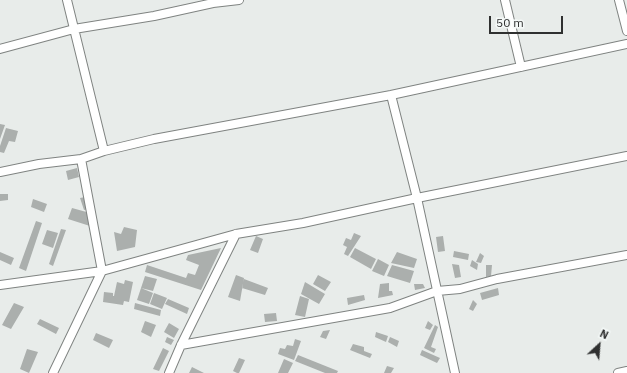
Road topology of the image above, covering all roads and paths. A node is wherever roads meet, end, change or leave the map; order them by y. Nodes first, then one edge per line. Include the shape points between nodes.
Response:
1 (67, 0) edge
2 (239, 0) edge
3 (505, 0) edge
4 (619, 0) edge
5 (74, 29) junction
6 (627, 31) edge
7 (627, 44) edge
8 (0, 49) edge
9 (522, 67) junction
10 (391, 95) junction
11 (104, 151) junction
12 (627, 156) edge
13 (81, 159) junction
14 (0, 172) edge
15 (417, 198) junction
16 (236, 234) junction
17 (627, 255) edge
18 (102, 271) junction
19 (0, 285) edge
20 (437, 291) junction
21 (181, 345) junction
22 (627, 371) edge
23 (53, 373) edge
24 (169, 373) edge
25 (455, 373) edge
26 (618, 373) edge

1 - 5 street
2 - 5 street
3 - 9 street
4 - 6 street
5 - 8 street
5 - 11 street
7 - 9 street
9 - 10 street
10 - 11 street via 154,139
10 - 15 street
11 - 13 street
12 - 15 street
13 - 14 street
13 - 18 street
15 - 16 street via 303,223
15 - 20 street
16 - 18 street
16 - 21 street
17 - 20 street via 497,279 460,289
18 - 19 street
18 - 23 street
20 - 21 street via 390,308
20 - 25 street
21 - 24 street
22 - 26 street

